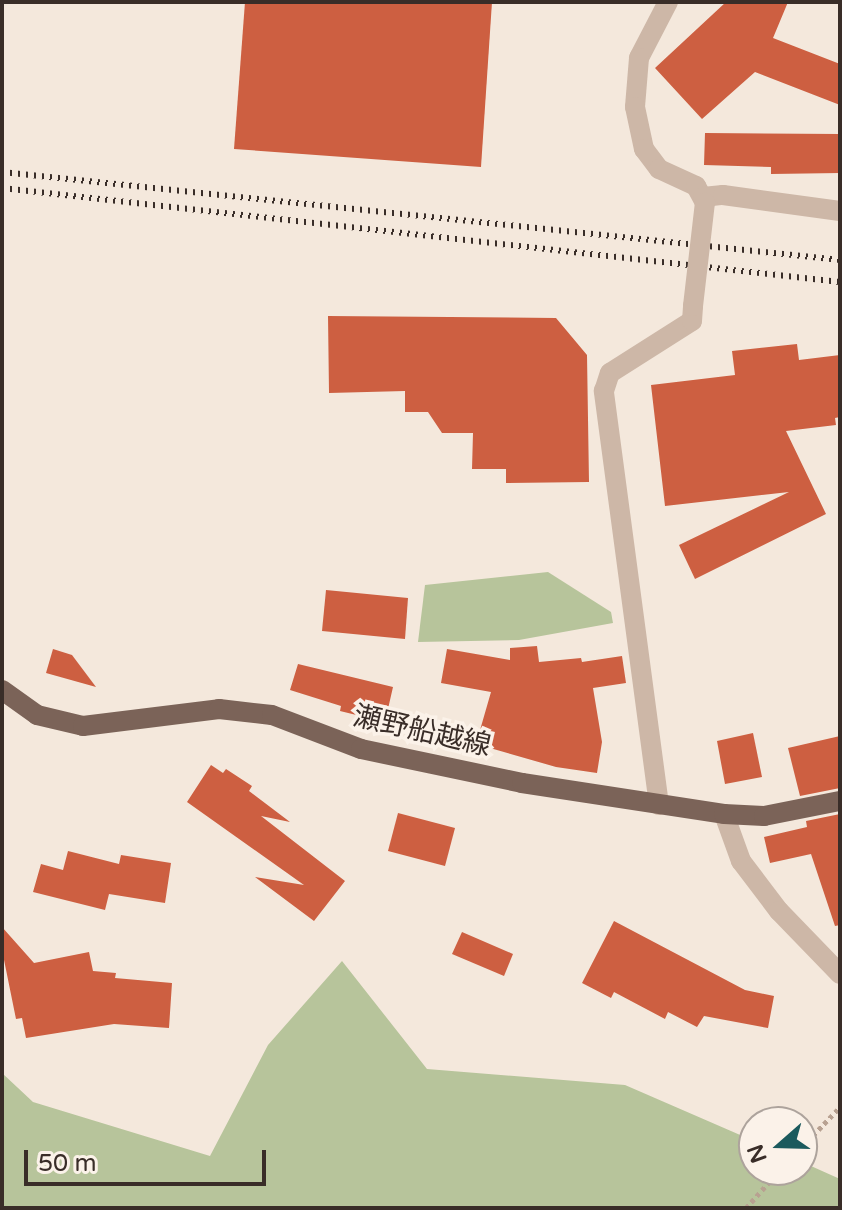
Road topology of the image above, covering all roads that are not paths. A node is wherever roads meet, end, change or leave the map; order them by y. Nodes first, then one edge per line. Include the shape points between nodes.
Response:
1 (668, 2) edge
2 (704, 200) junction
3 (840, 211) edge
4 (2, 690) edge
5 (840, 801) edge
6 (659, 805) junction
7 (724, 814) junction
8 (840, 974) edge

1 - 2 street via 639,58 635,107 644,149 659,169 696,186
2 - 3 street via 723,195
2 - 6 street, bridge via 692,321 610,373 604,391
4 - 6 main road, 瀬野船越線 via 37,715 83,726 219,709 272,715 361,749
5 - 7 main road, 瀬野船越線 via 764,816
6 - 7 main road, 瀬野船越線
7 - 8 street via 741,861 779,911

